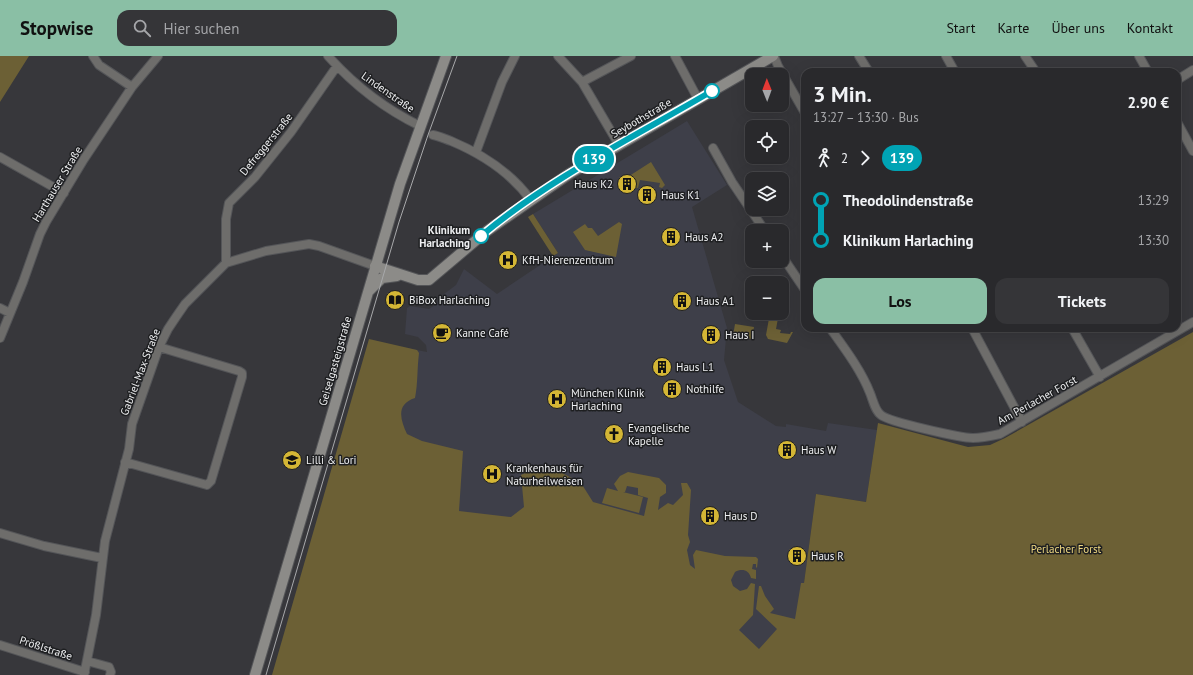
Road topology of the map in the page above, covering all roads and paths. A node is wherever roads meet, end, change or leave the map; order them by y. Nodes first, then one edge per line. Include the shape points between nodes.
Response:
1 (93, 56) edge
2 (158, 56) edge
3 (328, 56) edge
4 (446, 56) edge
5 (515, 56) edge
6 (558, 56) edge
7 (631, 56) edge
8 (675, 56) edge
9 (774, 56) edge
10 (859, 56) edge
11 (946, 56) edge
12 (1025, 56) edge
13 (1139, 56) edge
14 (337, 66) junction
15 (866, 68) edge
16 (953, 68) edge
17 (1033, 68) edge
18 (1146, 68) edge
19 (1193, 70) edge
20 (1181, 78) edge
21 (582, 82) junction
22 (132, 87) junction
23 (698, 99) junction
24 (801, 106) edge
25 (420, 126) junction
26 (1181, 129) edge
27 (433, 136) dead end
28 (619, 145) junction
29 (713, 148) dead end
30 (1193, 151) edge
31 (476, 152) junction
32 (0, 157) edge
33 (64, 193) junction
34 (530, 199) junction
35 (760, 224) edge
36 (226, 263) junction
37 (375, 266) junction
38 (789, 266) edge
39 (400, 275) junction
40 (801, 284) edge
41 (367, 293) junction
42 (0, 308) edge
43 (10, 313) junction
44 (1193, 322) edge
45 (1181, 327) edge
46 (833, 332) edge
47 (974, 332) edge
48 (1074, 332) edge
49 (1172, 332) edge
50 (0, 338) edge
51 (159, 347) junction
52 (1100, 377) junction
53 (1022, 422) junction
54 (125, 462) junction
55 (0, 533) edge
56 (102, 558) junction
57 (0, 644) edge
58 (87, 661) junction
59 (84, 674) edge
60 (110, 675) edge
61 (255, 675) edge

1 - 22 street via 99,65
2 - 22 street, Harthauser Straße
3 - 14 street, Lindenstraße
4 - 25 main road, Geiselgasteigstraße
5 - 31 street via 502,82
6 - 21 street
7 - 21 street
8 - 23 street
9 - 23 main road, Seybothstraße
9 - 24 street
10 - 15 street
11 - 16 street
12 - 17 street
13 - 18 street
14 - 25 street, Lindenstraße via 389,109
14 - 36 street, Defreggerstraße via 256,177 229,203 226,219
19 - 20 street
21 - 28 street
22 - 33 street, Harthauser Straße
23 - 28 main road, Seybothstraße
25 - 37 main road, Geiselgasteigstraße
26 - 30 street
27 - 31 street
28 - 34 main road, Seybothstraße
29 - 35 street
31 - 34 street via 509,176
32 - 33 street
33 - 43 street, Harthauser Straße via 40,234
34 - 39 main road, Seybothstraße via 484,233 429,280 422,281
36 - 37 street, Gabriel-Max-Straße via 266,251 308,244
36 - 51 street, Gabriel-Max-Straße via 185,304
37 - 39 main road
37 - 41 main road, Geiselgasteigstraße
38 - 40 street
39 - 41 main road via 382,278
41 - 61 main road, Geiselgasteigstraße
42 - 43 street
43 - 50 street, Harthauser Straße
44 - 45 street, Am Perlacher Forst
46 - 53 street, Am Perlacher Forst via 860,372 882,416 971,438 999,434
47 - 53 street
48 - 52 street
49 - 52 street, Am Perlacher Forst
51 - 54 street, Gabriel-Max-Straße via 132,424
51 - 54 street via 239,371 242,377 211,481 207,484
52 - 53 street, Am Perlacher Forst
54 - 56 street, Gabriel-Max-Straße
55 - 56 street via 44,546
56 - 58 street, Gabriel-Max-Straße via 96,615
57 - 59 street, Prößlstraße
58 - 59 street, Gabriel-Max-Straße
58 - 60 street via 109,667

